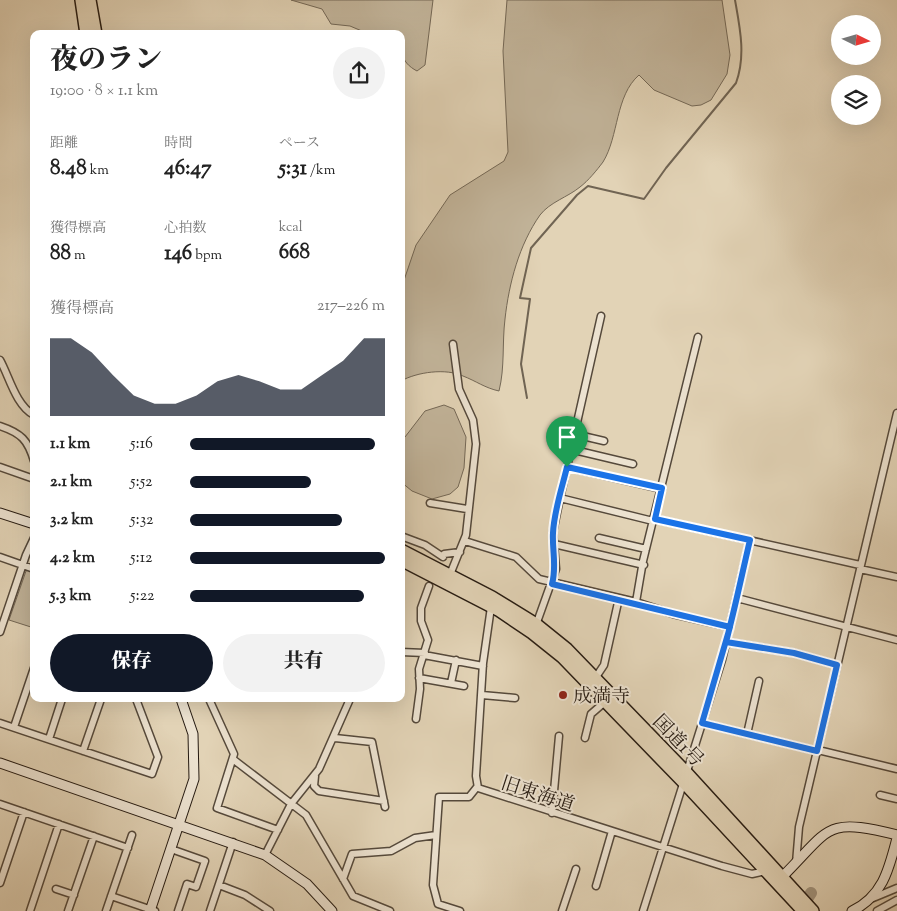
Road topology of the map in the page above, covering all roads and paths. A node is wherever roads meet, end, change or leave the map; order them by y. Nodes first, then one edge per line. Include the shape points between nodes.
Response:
1 (81, 0) edge
2 (90, 0) edge
3 (85, 30) edge
4 (95, 30) edge
5 (601, 316) dead end
6 (698, 337) dead end
7 (453, 344) dead end
8 (0, 360) edge
9 (897, 413) edge
10 (30, 414) edge
11 (0, 426) edge
12 (574, 434) junction
13 (604, 441) dead end
14 (30, 447) edge
15 (570, 449) junction
16 (633, 464) dead end
17 (0, 467) edge
18 (567, 467) junction
19 (30, 478) edge
20 (662, 488) junction
21 (560, 498) junction
22 (430, 503) dead end
23 (467, 509) junction
24 (0, 513) edge
25 (654, 520) junction
26 (30, 523) edge
27 (405, 537) edge
28 (599, 538) dead end
29 (750, 540) junction
30 (465, 541) junction
31 (554, 544) junction
32 (30, 548) edge
33 (646, 549) junction
34 (405, 552) edge
35 (460, 552) junction
36 (0, 558) edge
37 (405, 562) edge
38 (23, 565) junction
39 (644, 565) junction
40 (860, 567) junction
41 (30, 568) edge
42 (897, 577) edge
43 (449, 579) junction
44 (552, 584) junction
45 (429, 586) dead end
46 (619, 598) junction
47 (737, 598) junction
48 (636, 602) junction
49 (491, 607) junction
50 (730, 627) junction
51 (846, 627) junction
52 (534, 629) junction
53 (0, 632) edge
54 (897, 640) edge
55 (726, 642) junction
56 (405, 652) edge
57 (424, 654) junction
58 (456, 660) junction
59 (837, 665) junction
60 (483, 666) junction
61 (596, 677) junction
62 (420, 678) junction
63 (30, 680) edge
64 (759, 681) dead end
65 (451, 683) junction
66 (464, 686) dead end
67 (482, 695) junction
68 (515, 698) dead end
69 (606, 701) junction
70 (61, 702) edge
71 (100, 702) edge
72 (138, 702) edge
73 (182, 702) edge
74 (210, 702) edge
75 (349, 702) edge
76 (416, 719) dead end
77 (0, 722) edge
78 (702, 723) junction
79 (14, 727) junction
80 (747, 734) junction
81 (559, 736) dead end
82 (335, 738) junction
83 (585, 738) dead end
84 (48, 739) junction
85 (84, 751) junction
86 (817, 751) junction
87 (234, 760) junction
88 (0, 763) edge
89 (897, 768) edge
90 (315, 776) junction
91 (685, 778) junction
92 (477, 787) junction
93 (880, 795) dead end
94 (897, 799) edge
95 (0, 804) edge
96 (292, 804) junction
97 (24, 812) junction
98 (552, 813) junction
99 (59, 824) junction
100 (180, 824) junction
101 (278, 830) junction
102 (612, 831) junction
103 (132, 835) dead end
104 (436, 835) junction
105 (94, 836) junction
106 (897, 837) edge
107 (232, 842) junction
108 (128, 848) junction
109 (661, 848) junction
110 (171, 849) junction
111 (264, 855) junction
112 (796, 863) junction
113 (576, 869) dead end
114 (766, 871) junction
115 (783, 876) junction
116 (343, 879) junction
117 (0, 884) edge
118 (219, 885) junction
119 (596, 886) dead end
120 (897, 888) edge
121 (56, 889) dead end
122 (790, 890) junction
123 (74, 895) junction
124 (112, 896) junction
125 (872, 898) junction
126 (897, 900) edge
127 (455, 910) edge
128 (30, 911) edge
129 (68, 911) edge
130 (106, 911) edge
131 (152, 911) edge
132 (178, 911) edge
133 (210, 911) edge
134 (270, 911) edge
135 (332, 911) edge
136 (390, 911) edge
137 (562, 911) edge
138 (643, 911) edge
139 (802, 911) edge
140 (814, 911) edge
141 (852, 911) edge
142 (877, 911) edge

1 - 3 highway
2 - 4 highway
5 - 12 street
6 - 20 street
7 - 23 street via 459,389 476,432
8 - 10 street
9 - 40 street
11 - 14 street via 10,429
12 - 13 street
12 - 15 street
15 - 16 street
15 - 18 street
17 - 19 street
18 - 20 street
18 - 21 street
20 - 25 street
21 - 25 street
21 - 31 street via 553,532
22 - 23 street
23 - 30 street
24 - 26 street
25 - 29 street
25 - 33 street
27 - 35 street via 419,542 441,560 444,554
28 - 33 street
29 - 40 street
29 - 47 street
30 - 35 street
30 - 44 street via 516,557 536,577
31 - 39 street
31 - 44 street via 556,569
32 - 38 street
33 - 39 street
34 - 43 highway, 国道1号
35 - 43 street
36 - 38 street
37 - 43 highway, 国道1号
38 - 41 street
38 - 53 street
39 - 48 street
40 - 42 street
40 - 51 street
43 - 49 highway, 国道1号
43 - 52 highway, 国道1号 via 492,597
44 - 46 street
44 - 52 street
45 - 57 street via 420,618 428,640
46 - 48 street
46 - 61 street via 604,665
47 - 50 street
47 - 51 street
48 - 50 street
49 - 52 highway, 国道1号
49 - 60 street, 旧東海道
50 - 55 street
51 - 54 street
51 - 59 street
52 - 61 highway, 国道1号
52 - 69 highway, 国道1号
55 - 59 street via 794,653
55 - 78 street
56 - 57 street
57 - 58 street
57 - 62 street
58 - 60 street
58 - 65 street
59 - 86 street
60 - 67 street, 旧東海道
61 - 91 highway, 国道1号
62 - 65 street
62 - 76 street
63 - 79 street
64 - 80 street
65 - 66 street
67 - 68 street
67 - 92 street, 旧東海道
69 - 83 street via 591,714
69 - 91 highway, 国道1号
70 - 84 street
71 - 85 street
72 - 85 street via 158,757 152,774
73 - 100 street via 193,734 195,759 192,787
74 - 87 street
75 - 82 street
77 - 79 street
78 - 80 street
78 - 91 street
79 - 84 street
80 - 86 street
81 - 98 street
82 - 90 street
82 - 90 street via 372,742 385,804 319,791 314,786
84 - 85 street
86 - 89 street
86 - 112 street via 799,826
87 - 96 street
87 - 101 street via 217,808
88 - 100 street
90 - 96 street
91 - 109 street
91 - 114 highway, 国道1号
91 - 115 highway, 国道1号
92 - 98 street, 旧東海道
92 - 104 street via 469,797 439,797
93 - 94 street
95 - 97 street
96 - 101 street
96 - 116 street via 306,816
97 - 99 street
97 - 117 street
98 - 102 street, 旧東海道
99 - 105 street
99 - 128 street
100 - 107 street
100 - 110 street
101 - 111 street
102 - 109 street, 旧東海道
102 - 119 street
103 - 108 street
104 - 116 street via 415,838 392,851 352,854
104 - 127 street via 433,884 436,900 440,905
105 - 108 street
105 - 123 street
106 - 112 street via 858,826 839,827 821,835
106 - 125 street via 883,885
107 - 111 street
107 - 118 street
108 - 124 street
109 - 114 street, 旧東海道 via 752,874
109 - 138 street
110 - 131 street
110 - 132 street via 205,861 196,887 188,884
111 - 135 street via 307,884
112 - 115 street
113 - 137 street
114 - 122 highway, 国道1号
115 - 122 highway, 国道1号
116 - 136 street via 353,896
118 - 133 street
118 - 134 street via 244,894
120 - 125 street
121 - 123 street
122 - 139 highway, 国道1号
122 - 140 highway, 国道1号
123 - 129 street
124 - 130 street
124 - 131 street
125 - 141 street
126 - 142 street

